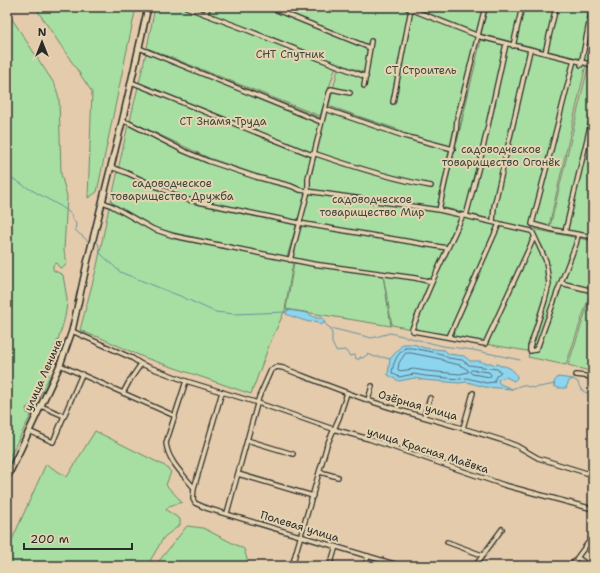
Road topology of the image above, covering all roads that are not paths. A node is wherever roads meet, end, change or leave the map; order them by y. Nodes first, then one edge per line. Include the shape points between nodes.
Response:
1 (148, 7) edge
2 (186, 7) edge
3 (208, 7) edge
4 (268, 7) edge
5 (405, 7) edge
6 (485, 7) edge
7 (522, 7) edge
8 (556, 7) edge
9 (592, 7) edge
10 (411, 9) junction
11 (205, 14) junction
12 (478, 36) junction
13 (371, 41) dead end
14 (506, 44) junction
15 (513, 46) junction
16 (139, 48) junction
17 (370, 48) junction
18 (530, 50) junction
19 (546, 54) junction
20 (574, 60) junction
21 (581, 64) junction
22 (593, 65) edge
23 (366, 77) junction
24 (131, 82) junction
25 (364, 86) dead end
26 (350, 93) dead end
27 (393, 102) dead end
28 (325, 109) junction
29 (593, 114) edge
30 (123, 121) junction
31 (321, 122) junction
32 (453, 149) junction
33 (313, 154) junction
34 (111, 167) junction
35 (431, 186) dead end
36 (308, 191) junction
37 (103, 202) junction
38 (439, 210) junction
39 (464, 215) junction
40 (493, 222) junction
41 (299, 223) junction
42 (499, 224) junction
43 (566, 232) junction
44 (578, 235) junction
45 (593, 237) edge
46 (534, 238) junction
47 (447, 248) junction
48 (290, 260) junction
49 (432, 282) junction
50 (561, 283) junction
51 (593, 290) edge
52 (72, 331) junction
53 (449, 337) junction
54 (141, 364) junction
55 (60, 365) junction
56 (82, 374) junction
57 (576, 375) dead end
58 (593, 377) edge
59 (186, 381) junction
60 (372, 386) dead end
61 (222, 392) junction
62 (123, 393) junction
63 (347, 393) junction
64 (472, 393) dead end
65 (430, 398) dead end
66 (368, 400) junction
67 (258, 403) junction
68 (41, 406) junction
69 (64, 416) junction
70 (175, 416) junction
71 (424, 416) junction
72 (463, 428) junction
73 (333, 429) junction
74 (29, 431) junction
75 (247, 440) junction
76 (293, 454) dead end
77 (320, 472) junction
78 (238, 474) junction
79 (593, 475) edge
80 (338, 477) dead end
81 (7, 478) edge
82 (194, 488) junction
83 (313, 496) junction
84 (593, 509) edge
85 (227, 513) junction
86 (502, 529) dead end
87 (301, 536) junction
88 (593, 536) edge
89 (447, 542) dead end
90 (336, 546) junction
91 (482, 555) junction
92 (368, 556) junction
93 (578, 558) junction
94 (292, 566) edge
95 (330, 566) edge
96 (365, 566) edge
97 (399, 566) edge
98 (475, 566) edge
99 (571, 566) edge
100 (589, 566) edge

1 - 16 main road, улица Ленина
2 - 11 street
3 - 11 street
4 - 17 street
5 - 10 street
6 - 12 street
7 - 15 street
8 - 19 street
9 - 21 street
10 - 12 street
10 - 27 street
11 - 23 street
12 - 14 street
12 - 32 street via 457,119
13 - 17 street
14 - 15 street
14 - 39 street via 479,166
15 - 18 street
16 - 24 main road, улица Ленина
16 - 31 street
17 - 23 street
18 - 19 street
18 - 40 street via 494,207
19 - 20 street
20 - 21 street
20 - 43 street via 532,224
21 - 22 street
23 - 25 street
24 - 30 main road, улица Ленина
24 - 33 street
26 - 28 street via 330,89
28 - 31 street
28 - 32 street via 404,136
29 - 43 street
30 - 34 main road, улица Ленина
30 - 36 street via 208,162
31 - 33 street
32 - 38 street
33 - 35 street via 360,169
33 - 36 street
34 - 37 main road, улица Ленина
34 - 41 street via 184,199
36 - 38 street
36 - 41 street
37 - 48 street via 160,232
37 - 52 main road, улица Ленина
38 - 39 street
39 - 40 street
39 - 47 street
40 - 42 street
41 - 47 street
41 - 48 street
42 - 46 street via 531,231
42 - 53 street
43 - 44 street
44 - 45 street
44 - 50 street
46 - 50 street via 546,261 549,284 530,351 536,350 538,346
46 - 53 street via 486,343 454,340
47 - 49 street
48 - 49 street
49 - 53 street via 412,330
50 - 51 street
52 - 54 street, улица Красная Маёвка
52 - 55 main road, улица Ленина
54 - 59 street, улица Красная Маёвка
54 - 62 street
55 - 56 street
55 - 68 main road, улица Ленина
56 - 62 street
56 - 69 street
57 - 58 street
59 - 61 street, улица Красная Маёвка
59 - 70 street
60 - 66 street
61 - 67 street, улица Красная Маёвка
61 - 82 street
62 - 70 street
63 - 66 street, Озёрная улица
63 - 67 street, Озёрная улица via 277,367 268,374
63 - 73 street
64 - 72 street
65 - 71 street
66 - 71 street, Озёрная улица
67 - 73 street, улица Красная Маёвка
67 - 75 street
68 - 69 street
68 - 74 main road, улица Ленина
69 - 74 street via 53,442
70 - 82 street via 166,448 173,463
71 - 72 street, Озёрная улица
72 - 79 street, Озёрная улица via 517,446 538,458
73 - 77 street
73 - 84 street, улица Красная Маёвка via 504,484
74 - 81 main road, улица Ленина
75 - 76 street
75 - 78 street
77 - 80 street
77 - 83 street
78 - 83 street
78 - 85 street
82 - 85 street, Полевая улица via 195,503
83 - 87 street
85 - 87 street, Полевая улица
86 - 91 street
87 - 90 street, Полевая улица
87 - 94 street
88 - 93 street
89 - 91 street
90 - 92 street, Полевая улица
90 - 95 street
91 - 98 street
92 - 96 street
92 - 97 street, Полевая улица
93 - 99 street
93 - 100 street

